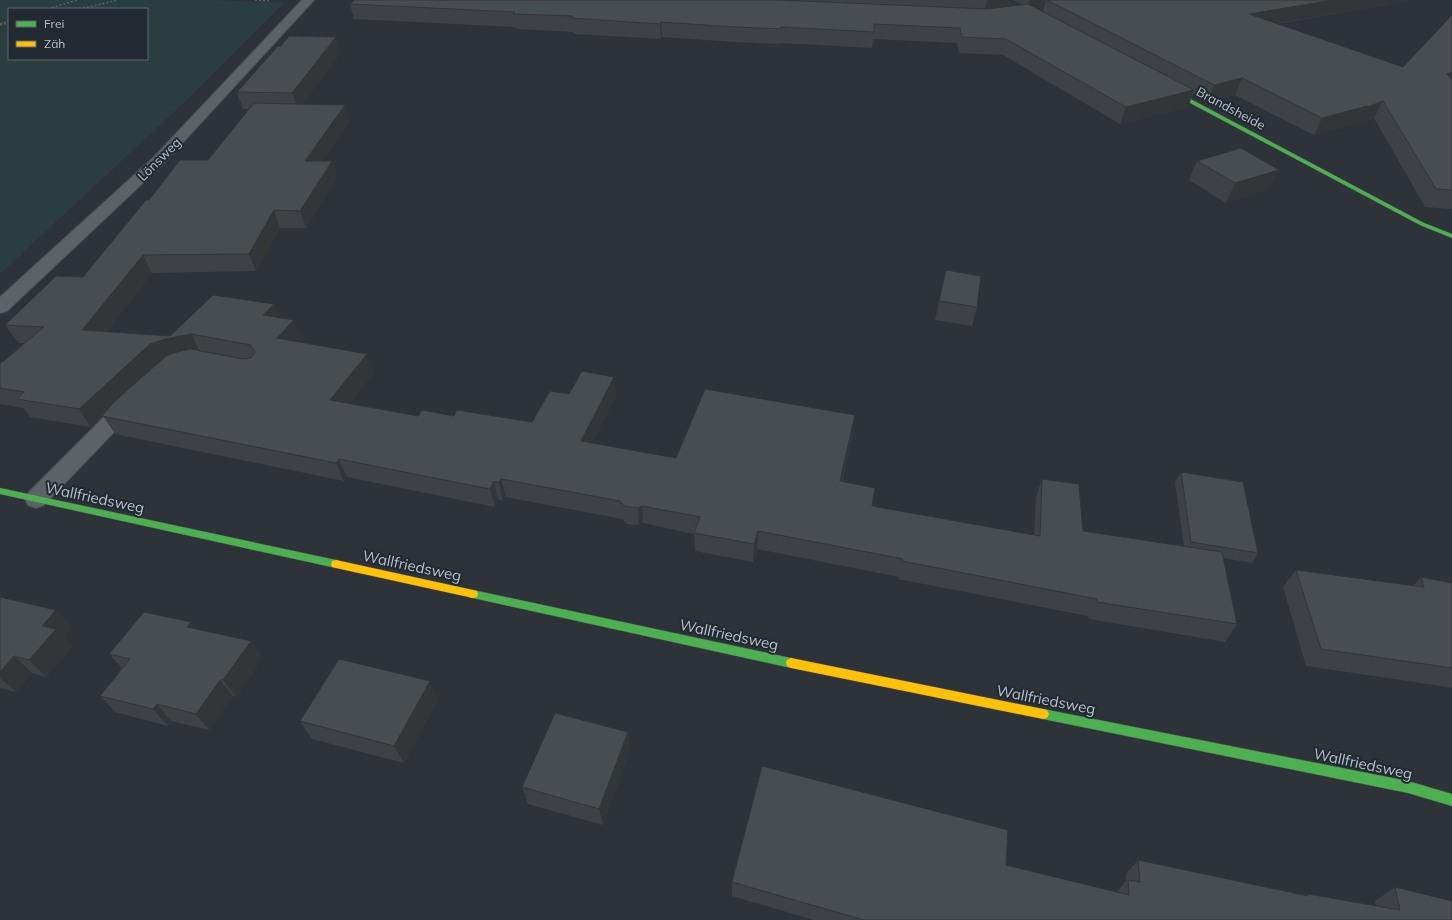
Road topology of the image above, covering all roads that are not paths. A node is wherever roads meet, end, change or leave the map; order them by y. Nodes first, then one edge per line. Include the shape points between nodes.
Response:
1 (308, 0) edge
2 (1155, 82) edge
3 (1452, 236) edge
4 (0, 307) edge
5 (145, 389) edge
6 (0, 491) edge
7 (36, 499) junction
8 (1452, 800) edge

1 - 4 street, Lönsweg via 158,161
2 - 3 street, Brandsheide via 1422,224
5 - 7 street
6 - 7 street, Wallfriedsweg
7 - 8 street, Wallfriedsweg via 875,680 1408,787

